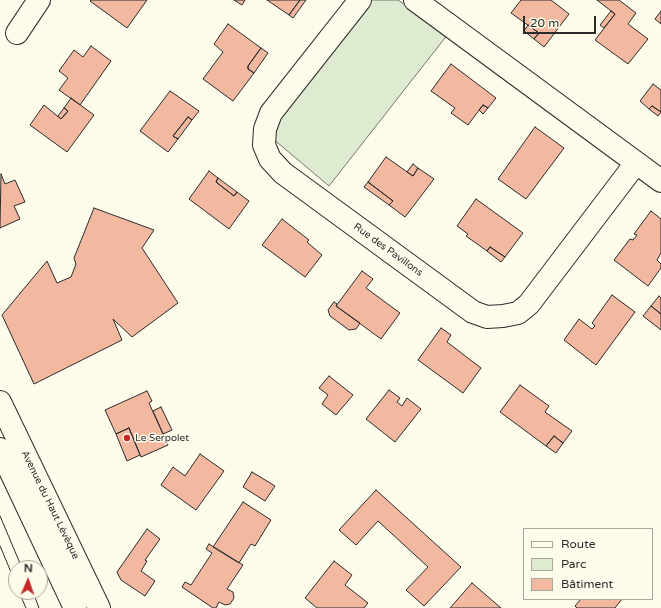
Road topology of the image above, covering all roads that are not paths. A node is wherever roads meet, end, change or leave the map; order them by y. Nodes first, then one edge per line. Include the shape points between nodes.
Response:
1 (39, 0) edge
2 (360, 0) edge
3 (415, 0) edge
4 (17, 33) dead end
5 (636, 163) junction
6 (661, 181) edge
7 (0, 402) edge
8 (0, 449) edge
9 (75, 608) edge
10 (99, 608) edge

1 - 4 street
2 - 5 street, Rue des Pavillons via 271,113 265,129 264,145 270,160 283,173 473,312 487,317 503,316 518,313 529,304
3 - 5 street
5 - 6 street
7 - 10 street, Avenue du Haut Lévèque
8 - 9 street, Avenue du Haut Lévèque

